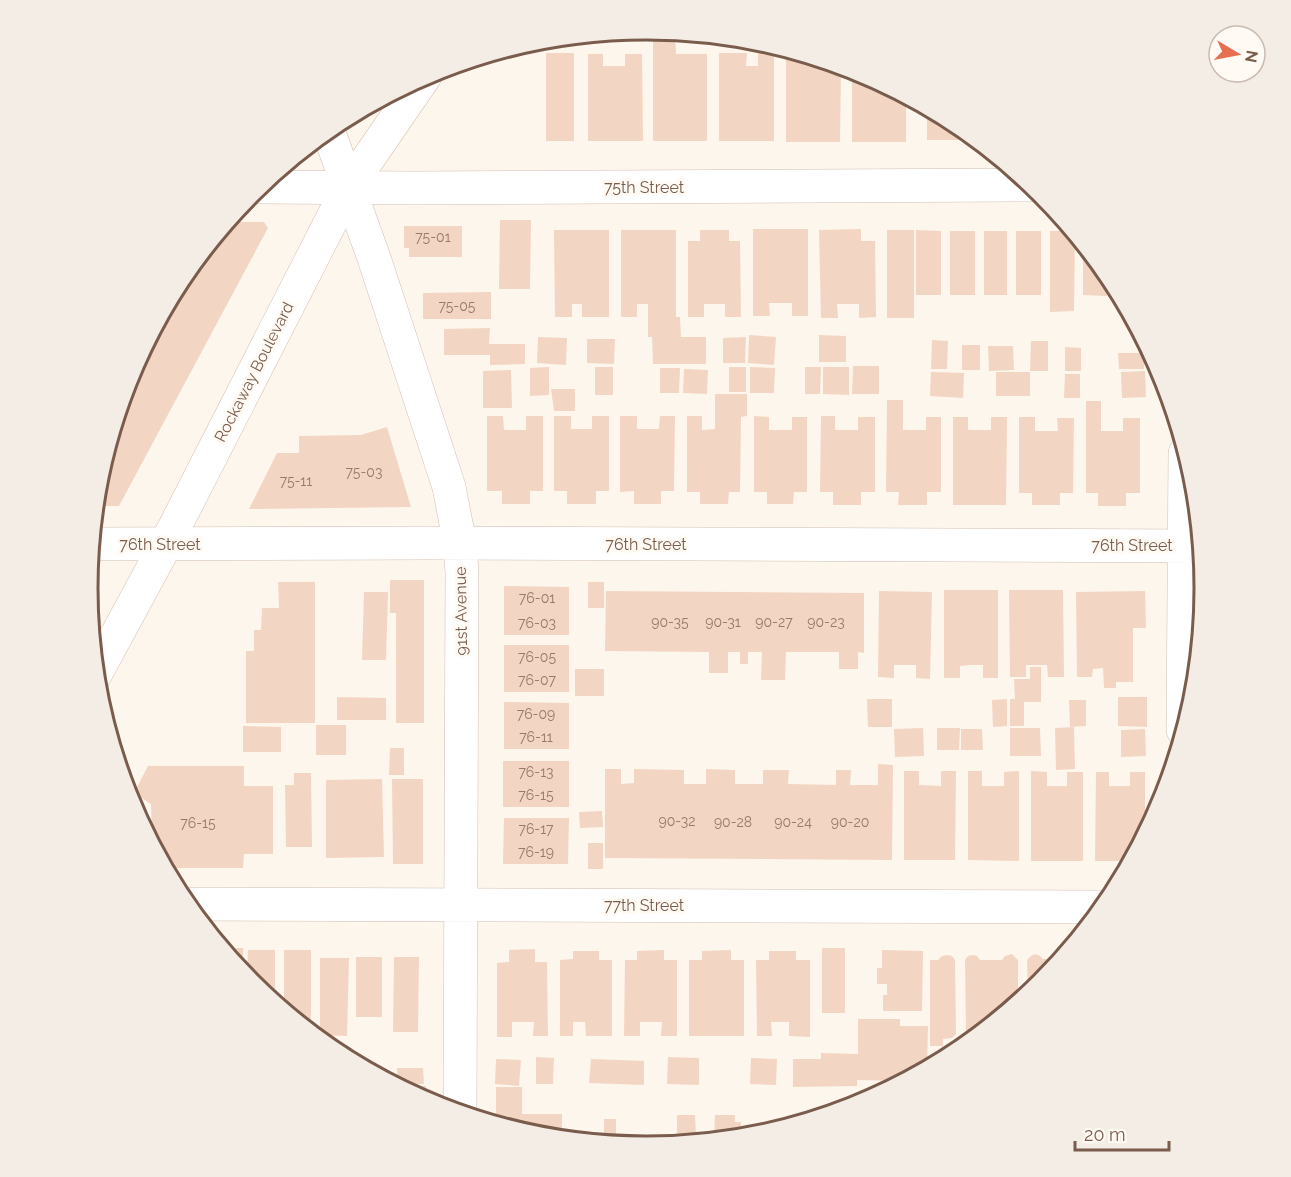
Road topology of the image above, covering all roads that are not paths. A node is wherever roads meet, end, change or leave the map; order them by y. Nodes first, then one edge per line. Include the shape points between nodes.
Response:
1 (414, 92) edge
2 (331, 140) edge
3 (1016, 185) edge
4 (272, 187) edge
5 (348, 188) junction
6 (100, 544) edge
7 (166, 544) junction
8 (460, 544) junction
9 (1192, 546) edge
10 (1192, 551) edge
11 (102, 663) edge
12 (1186, 675) edge
13 (198, 904) edge
14 (461, 904) junction
15 (1091, 907) edge
16 (460, 1104) edge

1 - 5 street, Rockaway Boulevard
2 - 5 street, 91st Avenue
3 - 5 street, 75th Street
4 - 5 street, 75th Street
5 - 7 street, Rockaway Boulevard
5 - 8 street, 91st Avenue via 449,487
6 - 7 street, 76th Street
7 - 8 street, 76th Street
7 - 11 street, Rockaway Boulevard
8 - 9 street, 76th Street
8 - 14 street, 91st Avenue
10 - 12 street
13 - 14 street, 77th Street
14 - 15 street, 77th Street
14 - 16 street, 91st Avenue

